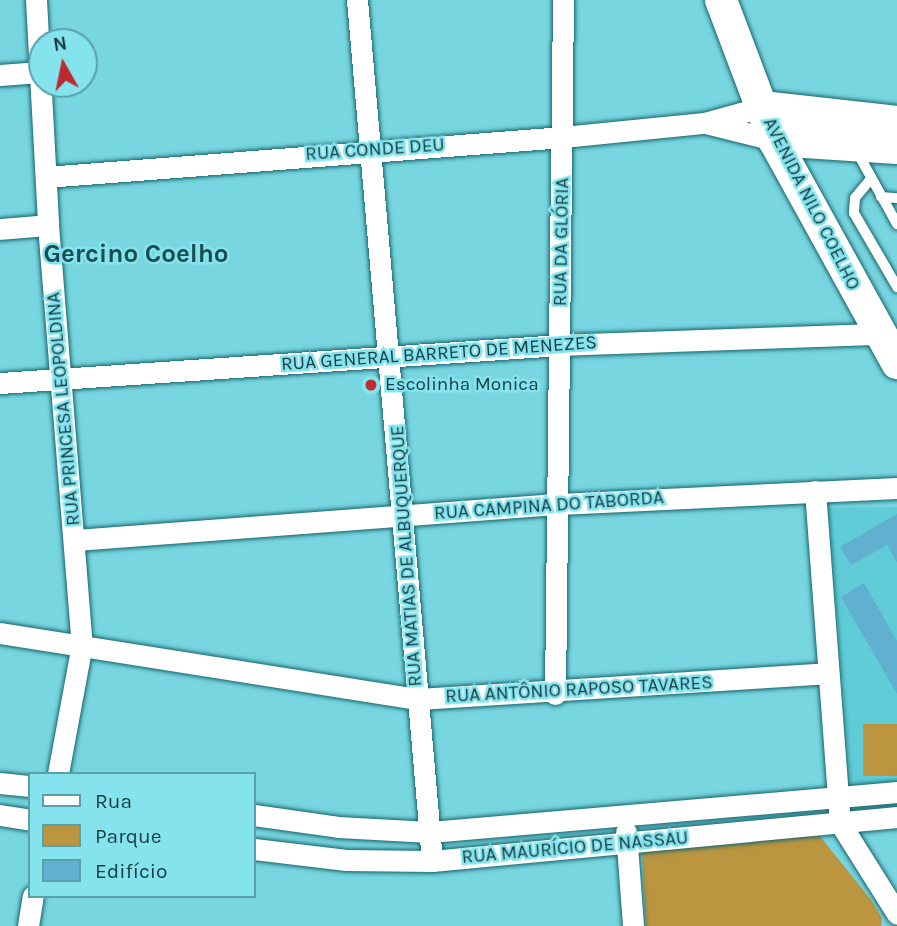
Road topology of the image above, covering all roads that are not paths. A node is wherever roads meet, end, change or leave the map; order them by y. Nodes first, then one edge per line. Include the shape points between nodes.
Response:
1 (36, 0) edge
2 (357, 0) edge
3 (563, 0) edge
4 (720, 0) edge
5 (38, 28) edge
6 (28, 73) edge
7 (0, 75) edge
8 (41, 98) edge
9 (762, 107) junction
10 (897, 122) edge
11 (704, 123) junction
12 (849, 131) junction
13 (563, 137) junction
14 (774, 140) junction
15 (897, 148) edge
16 (370, 150) junction
17 (46, 177) junction
18 (870, 180) junction
19 (881, 197) junction
20 (897, 198) edge
21 (897, 224) edge
22 (48, 226) junction
23 (0, 229) edge
24 (897, 287) edge
25 (879, 334) junction
26 (560, 345) junction
27 (390, 356) junction
28 (897, 363) edge
29 (60, 379) junction
30 (0, 383) edge
31 (897, 488) edge
32 (815, 491) junction
33 (559, 504) junction
34 (405, 516) junction
35 (76, 540) junction
36 (0, 633) edge
37 (82, 644) junction
38 (828, 673) junction
39 (555, 694) junction
40 (417, 699) junction
41 (58, 772) edge
42 (0, 783) edge
43 (28, 786) edge
44 (897, 792) edge
45 (837, 798) junction
46 (0, 815) edge
47 (256, 815) edge
48 (625, 816) junction
49 (897, 817) edge
50 (28, 820) edge
51 (840, 823) junction
52 (430, 832) junction
53 (626, 843) junction
54 (256, 849) edge
55 (432, 862) junction
56 (33, 898) edge
57 (897, 914) edge
58 (28, 926) edge
59 (633, 926) edge

1 - 5 street, RUA PRINCESA LEOPOLDINA
2 - 16 street, RUA MATIAS DE ALBUQUERQUE
3 - 13 street, RUA DA GLÓRIA
4 - 9 main road, AVENIDA NILO COELHO
6 - 7 street
8 - 17 street, RUA PRINCESA LEOPOLDINA
9 - 11 street, RUA CONDE DEU
9 - 12 main road
9 - 14 main road, AVENIDA NILO COELHO
10 - 12 main road
11 - 13 street, RUA CONDE DEU
11 - 14 street, RUA CONDE DEU
12 - 14 main road
12 - 15 main road
12 - 18 lane
13 - 16 street, RUA CONDE DEU
13 - 26 street, RUA DA GLÓRIA
14 - 25 main road, AVENIDA NILO COELHO
16 - 17 street, RUA CONDE DEU
16 - 27 street, RUA MATIAS DE ALBUQUERQUE
17 - 22 street, RUA PRINCESA LEOPOLDINA
18 - 19 lane
18 - 24 lane via 855,198 854,213
19 - 20 lane
19 - 21 lane
22 - 23 street
22 - 29 street, RUA PRINCESA LEOPOLDINA
25 - 26 street, RUA GENERAL BARRETO DE MENEZES
25 - 28 main road, AVENIDA NILO COELHO
26 - 27 street, RUA GENERAL BARRETO DE MENEZES
26 - 33 street, RUA DA GLÓRIA
27 - 29 street, RUA GENERAL BARRETO DE MENEZES
27 - 34 street, RUA MATIAS DE ALBUQUERQUE
29 - 30 street, RUA GENERAL BARRETO DE MENEZES
29 - 35 street, RUA PRINCESA LEOPOLDINA
31 - 32 street, RUA CAMPINA DO TABORDA
32 - 33 street, RUA CAMPINA DO TABORDA
32 - 38 street
33 - 34 street, RUA CAMPINA DO TABORDA
33 - 39 street, RUA DA GLÓRIA
34 - 35 street, RUA CAMPINA DO TABORDA
34 - 40 street, RUA MATIAS DE ALBUQUERQUE
35 - 37 street, RUA PRINCESA LEOPOLDINA
36 - 37 street, RUA ANTÔNIO RAPOSO TAVARES
37 - 40 street, RUA ANTÔNIO RAPOSO TAVARES
37 - 41 street, RUA PRINCESA LEOPOLDINA
38 - 39 street, RUA ANTÔNIO RAPOSO TAVARES
38 - 45 street
39 - 40 street, RUA ANTÔNIO RAPOSO TAVARES
40 - 52 street, RUA MATIAS DE ALBUQUERQUE
42 - 43 street
44 - 45 street, RUA MAURÍCIO DE NASSAU
45 - 48 street, RUA MAURÍCIO DE NASSAU
45 - 51 street
46 - 50 street
47 - 52 street, RUA MAURÍCIO DE NASSAU via 338,827
48 - 52 street, RUA MAURÍCIO DE NASSAU
48 - 53 street
49 - 51 street, RUA MAURÍCIO DE NASSAU
51 - 53 street, RUA MAURÍCIO DE NASSAU
51 - 57 street
52 - 55 street, RUA MATIAS DE ALBUQUERQUE
53 - 55 street, RUA MAURÍCIO DE NASSAU
53 - 59 street
54 - 55 street, RUA MAURÍCIO DE NASSAU via 346,860
56 - 58 street

